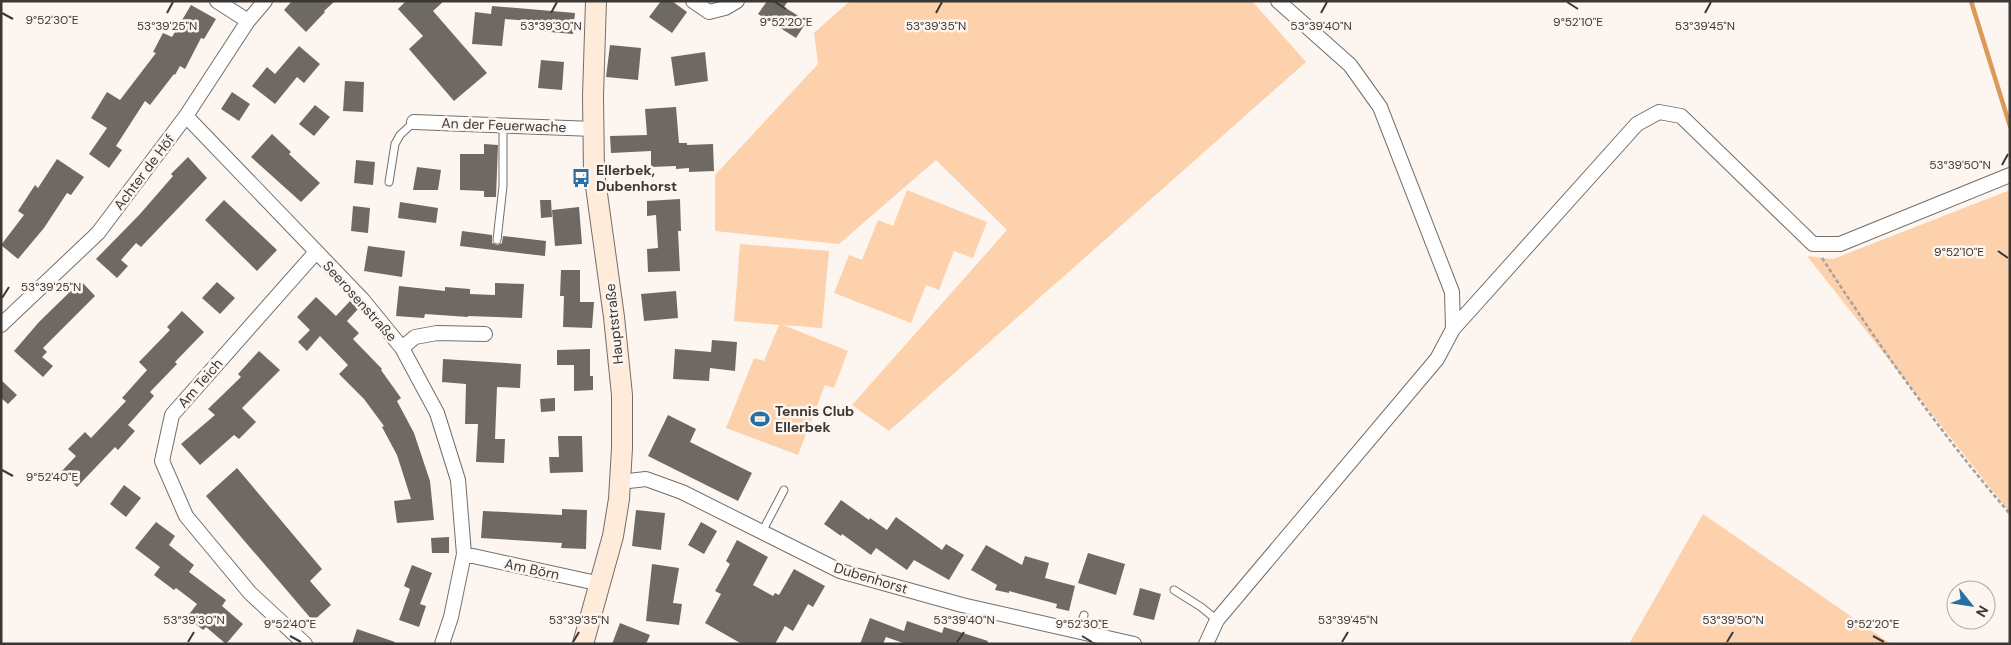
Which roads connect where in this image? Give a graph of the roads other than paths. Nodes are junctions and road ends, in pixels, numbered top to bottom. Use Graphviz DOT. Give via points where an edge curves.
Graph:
graph roads {
  1 [pos="217,1"];
  2 [pos="264,1"];
  3 [pos="596,1"];
  4 [pos="693,1"];
  5 [pos="737,1"];
  6 [pos="1278,1"];
  7 [pos="248,21"];
  8 [pos="186,116"];
  9 [pos="414,122"];
  10 [pos="502,125"];
  11 [pos="594,129"];
  12 [pos="2010,175"];
  13 [pos="388,182"];
  14 [pos="497,240"];
  15 [pos="316,252"];
  16 [pos="1,325"];
  17 [pos="1453,329"];
  18 [pos="485,334"];
  19 [pos="402,348"];
  20 [pos="620,482"];
  21 [pos="784,490"];
  22 [pos="762,532"];
  23 [pos="464,554"];
  24 [pos="601,584"];
  25 [pos="1174,590"];
  26 [pos="1084,615"];
  27 [pos="1217,620"];
  28 [pos="1079,632"];
  29 [pos="305,644"];
  30 [pos="442,644"];
  31 [pos="583,644"];
  32 [pos="1134,644"];
  33 [pos="1206,644"];
  1 -- 7 [label="street"];
  2 -- 7 [label="street, Achter de Höf"];
  3 -- 11 [label="main road, Hauptstraße"];
  4 -- 5 [label="street" via="709,12"];
  6 -- 17 [label="street" via="1350,65 1380,107 1452,292"];
  7 -- 8 [label="street, Achter de Höf"];
  8 -- 15 [label="street, Seerosenstraße"];
  8 -- 16 [label="street, Achter de Höf" via="98,233"];
  9 -- 10 [label="street, An der Feuerwache"];
  9 -- 13 [label="lane" via="395,144"];
  10 -- 11 [label="street, An der Feuerwache"];
  10 -- 14 [label="lane" via="503,186"];
  11 -- 20 [label="main road, Hauptstraße" via="594,172 622,395"];
  12 -- 17 [label="street" via="1840,244 1813,244 1681,116 1659,112 1637,124"];
  15 -- 19 [label="street, Seerosenstraße" via="362,299"];
  15 -- 29 [label="street, Am Teich" via="172,415 162,461 186,516 250,593"];
  17 -- 27 [label="street" via="1438,359"];
  18 -- 19 [label="street" via="437,333 415,337"];
  19 -- 23 [label="street, Seerosenstraße" via="437,413 458,480"];
  20 -- 22 [label="street, Dubenhorst" via="646,479 682,492"];
  20 -- 24 [label="main road, Hauptstraße" via="613,536"];
  21 -- 22 [label="lane"];
  22 -- 28 [label="street, Dubenhorst" via="840,571 962,605"];
  23 -- 24 [label="street, Am Börn"];
  23 -- 30 [label="street, Seerosenstraße"];
  24 -- 31 [label="main road, Hauptstraße"];
  25 -- 27 [label="lane"];
  26 -- 28 [label="lane"];
  27 -- 33 [label="street"];
  28 -- 32 [label="street, Dubenhorst"];
}
